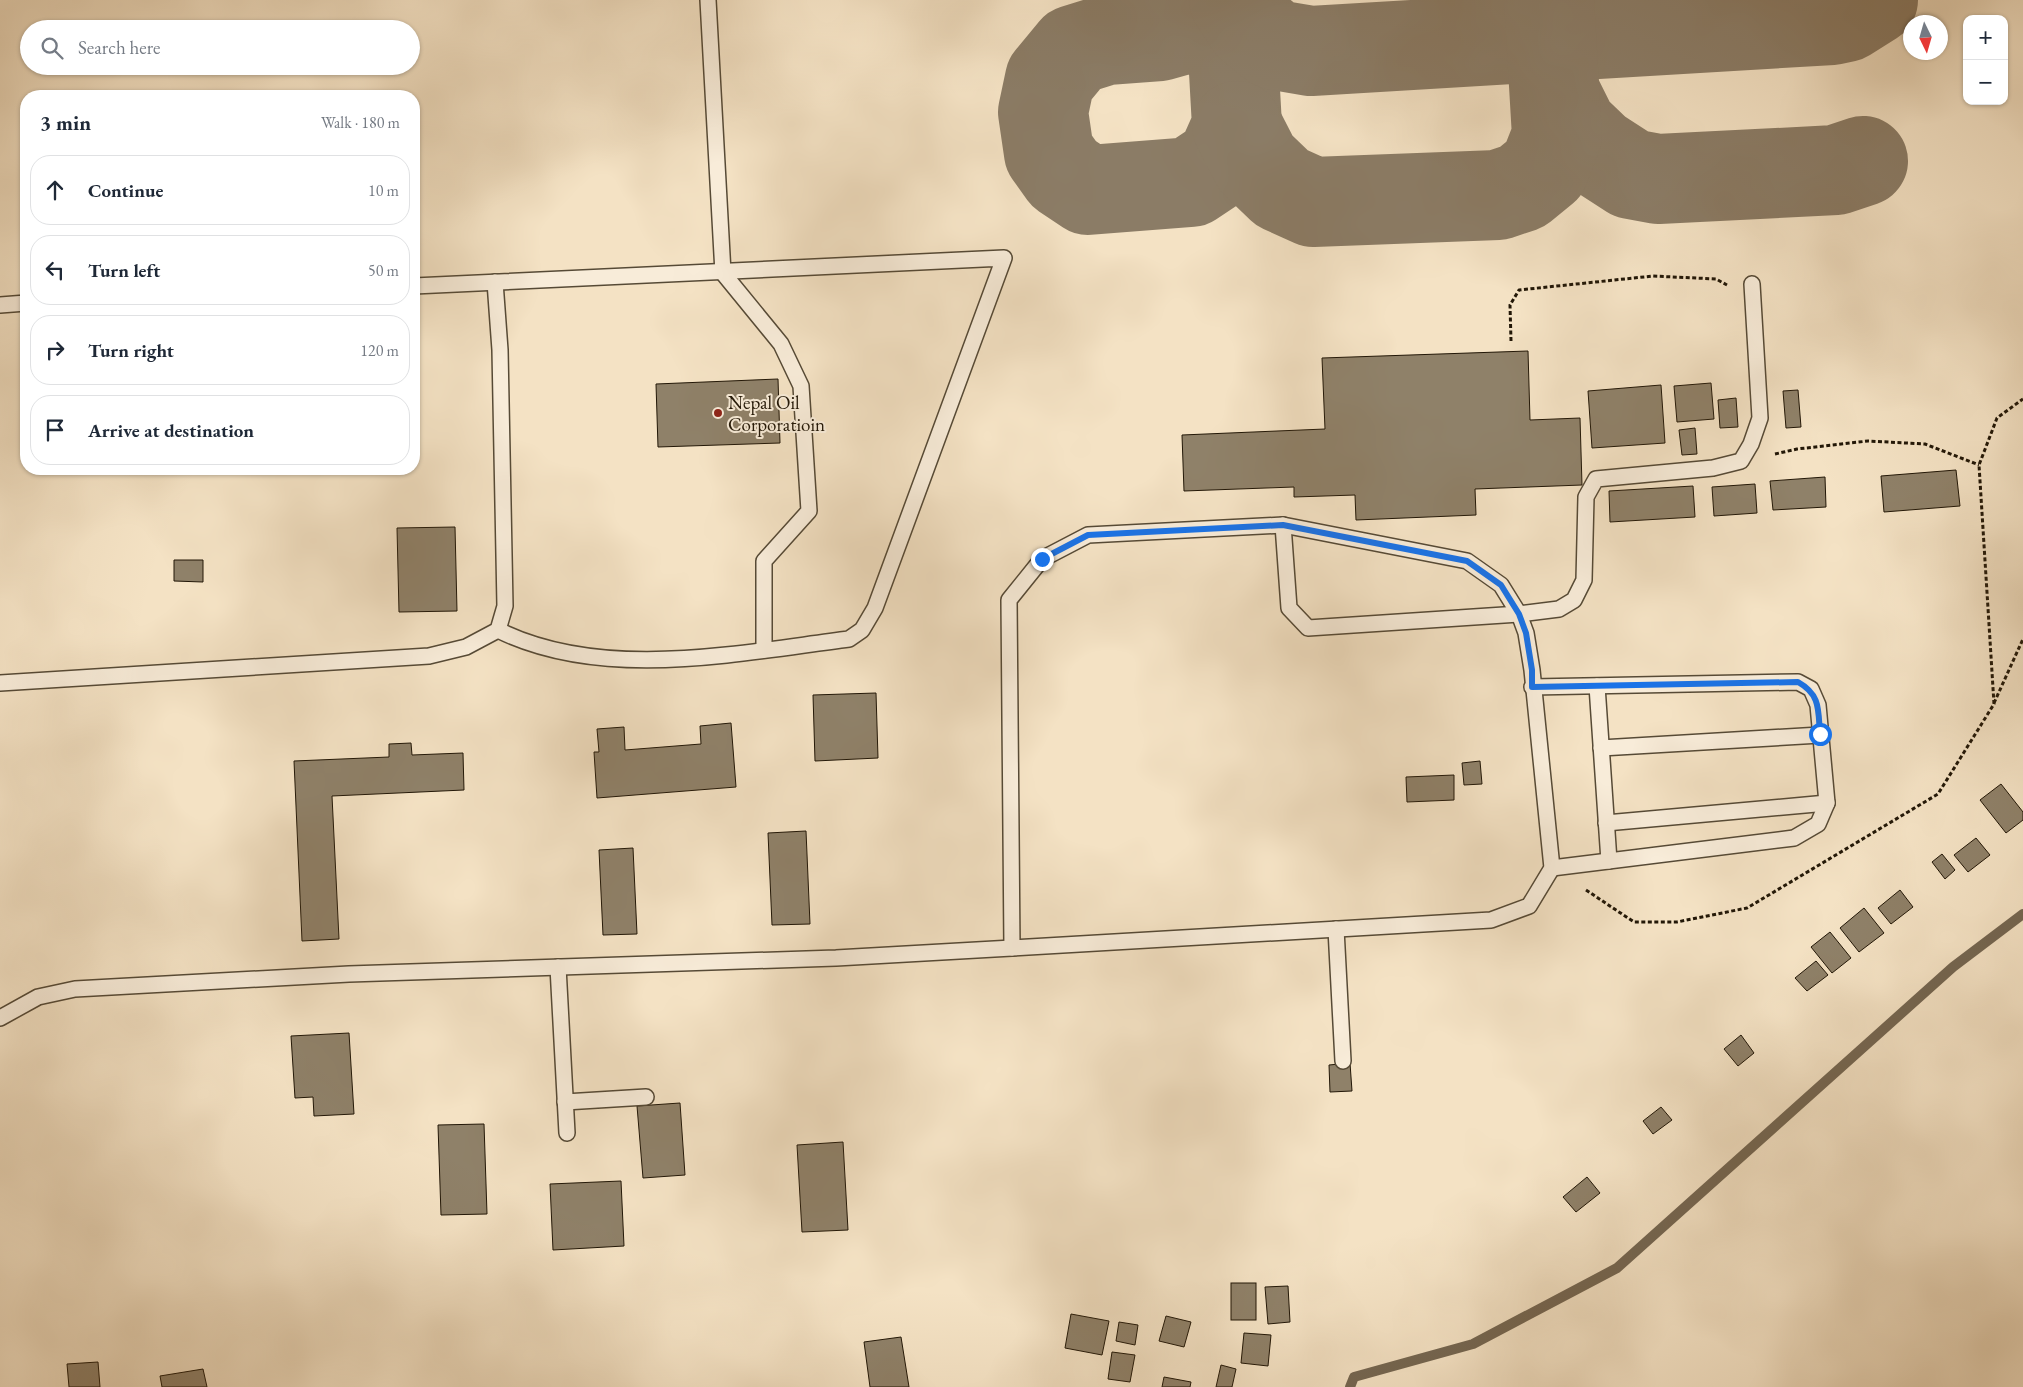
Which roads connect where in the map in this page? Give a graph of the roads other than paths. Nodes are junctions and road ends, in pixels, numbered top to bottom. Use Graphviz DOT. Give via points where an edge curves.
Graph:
graph roads {
  1 [pos="708,0"];
  2 [pos="723,273"];
  3 [pos="495,282"];
  4 [pos="1752,284"];
  5 [pos="420,286"];
  6 [pos="20,304"];
  7 [pos="0,305"];
  8 [pos="1283,525"];
  9 [pos="1519,614"];
  10 [pos="498,630"];
  11 [pos="764,650"];
  12 [pos="0,683"];
  13 [pos="1597,686"];
  14 [pos="1532,687"];
  15 [pos="1820,734"];
  16 [pos="1602,748"];
  17 [pos="1827,803"];
  18 [pos="1606,823"];
  19 [pos="1609,861"];
  20 [pos="1552,868"];
  21 [pos="1336,929"];
  22 [pos="1012,948"];
  23 [pos="558,967"];
  24 [pos="0,1018"];
  25 [pos="1343,1061"];
  26 [pos="646,1097"];
  27 [pos="565,1102"];
  28 [pos="567,1132"];
  1 -- 2 [label="lane"];
  2 -- 3 [label="lane"];
  2 -- 11 [label="lane" via="781,344 801,386 809,511 764,561"];
  2 -- 11 [label="lane" via="1004,258 875,608 862,630 849,639"];
  3 -- 5 [label="lane"];
  3 -- 10 [label="lane" via="500,350 505,606"];
  4 -- 9 [label="lane" via="1760,418 1741,461 1713,468 1596,479 1586,497 1584,580 1574,600 1559,609"];
  6 -- 7 [label="lane"];
  8 -- 9 [label="lane" via="1467,561 1501,585"];
  8 -- 9 [label="lane" via="1289,608 1308,628"];
  8 -- 22 [label="lane" via="1088,535 1042,559 1009,600"];
  9 -- 14 [label="lane" via="1526,633"];
  10 -- 11 [label="lane" via="519,641 613,660 693,659"];
  10 -- 12 [label="lane" via="466,647 429,656"];
  13 -- 14 [label="lane"];
  13 -- 15 [label="lane" via="1798,682 1811,689 1818,705"];
  13 -- 16 [label="lane"];
  14 -- 20 [label="lane"];
  15 -- 16 [label="lane"];
  15 -- 17 [label="lane"];
  16 -- 18 [label="lane"];
  17 -- 18 [label="lane"];
  17 -- 19 [label="lane" via="1818,824 1794,838"];
  18 -- 19 [label="lane"];
  19 -- 20 [label="lane"];
  20 -- 21 [label="lane" via="1529,906 1491,920"];
  21 -- 22 [label="lane"];
  21 -- 25 [label="lane"];
  22 -- 23 [label="lane" via="836,958"];
  23 -- 24 [label="lane" via="349,974 76,989 38,997"];
  23 -- 27 [label="lane"];
  26 -- 27 [label="lane"];
  27 -- 28 [label="lane"];
}
